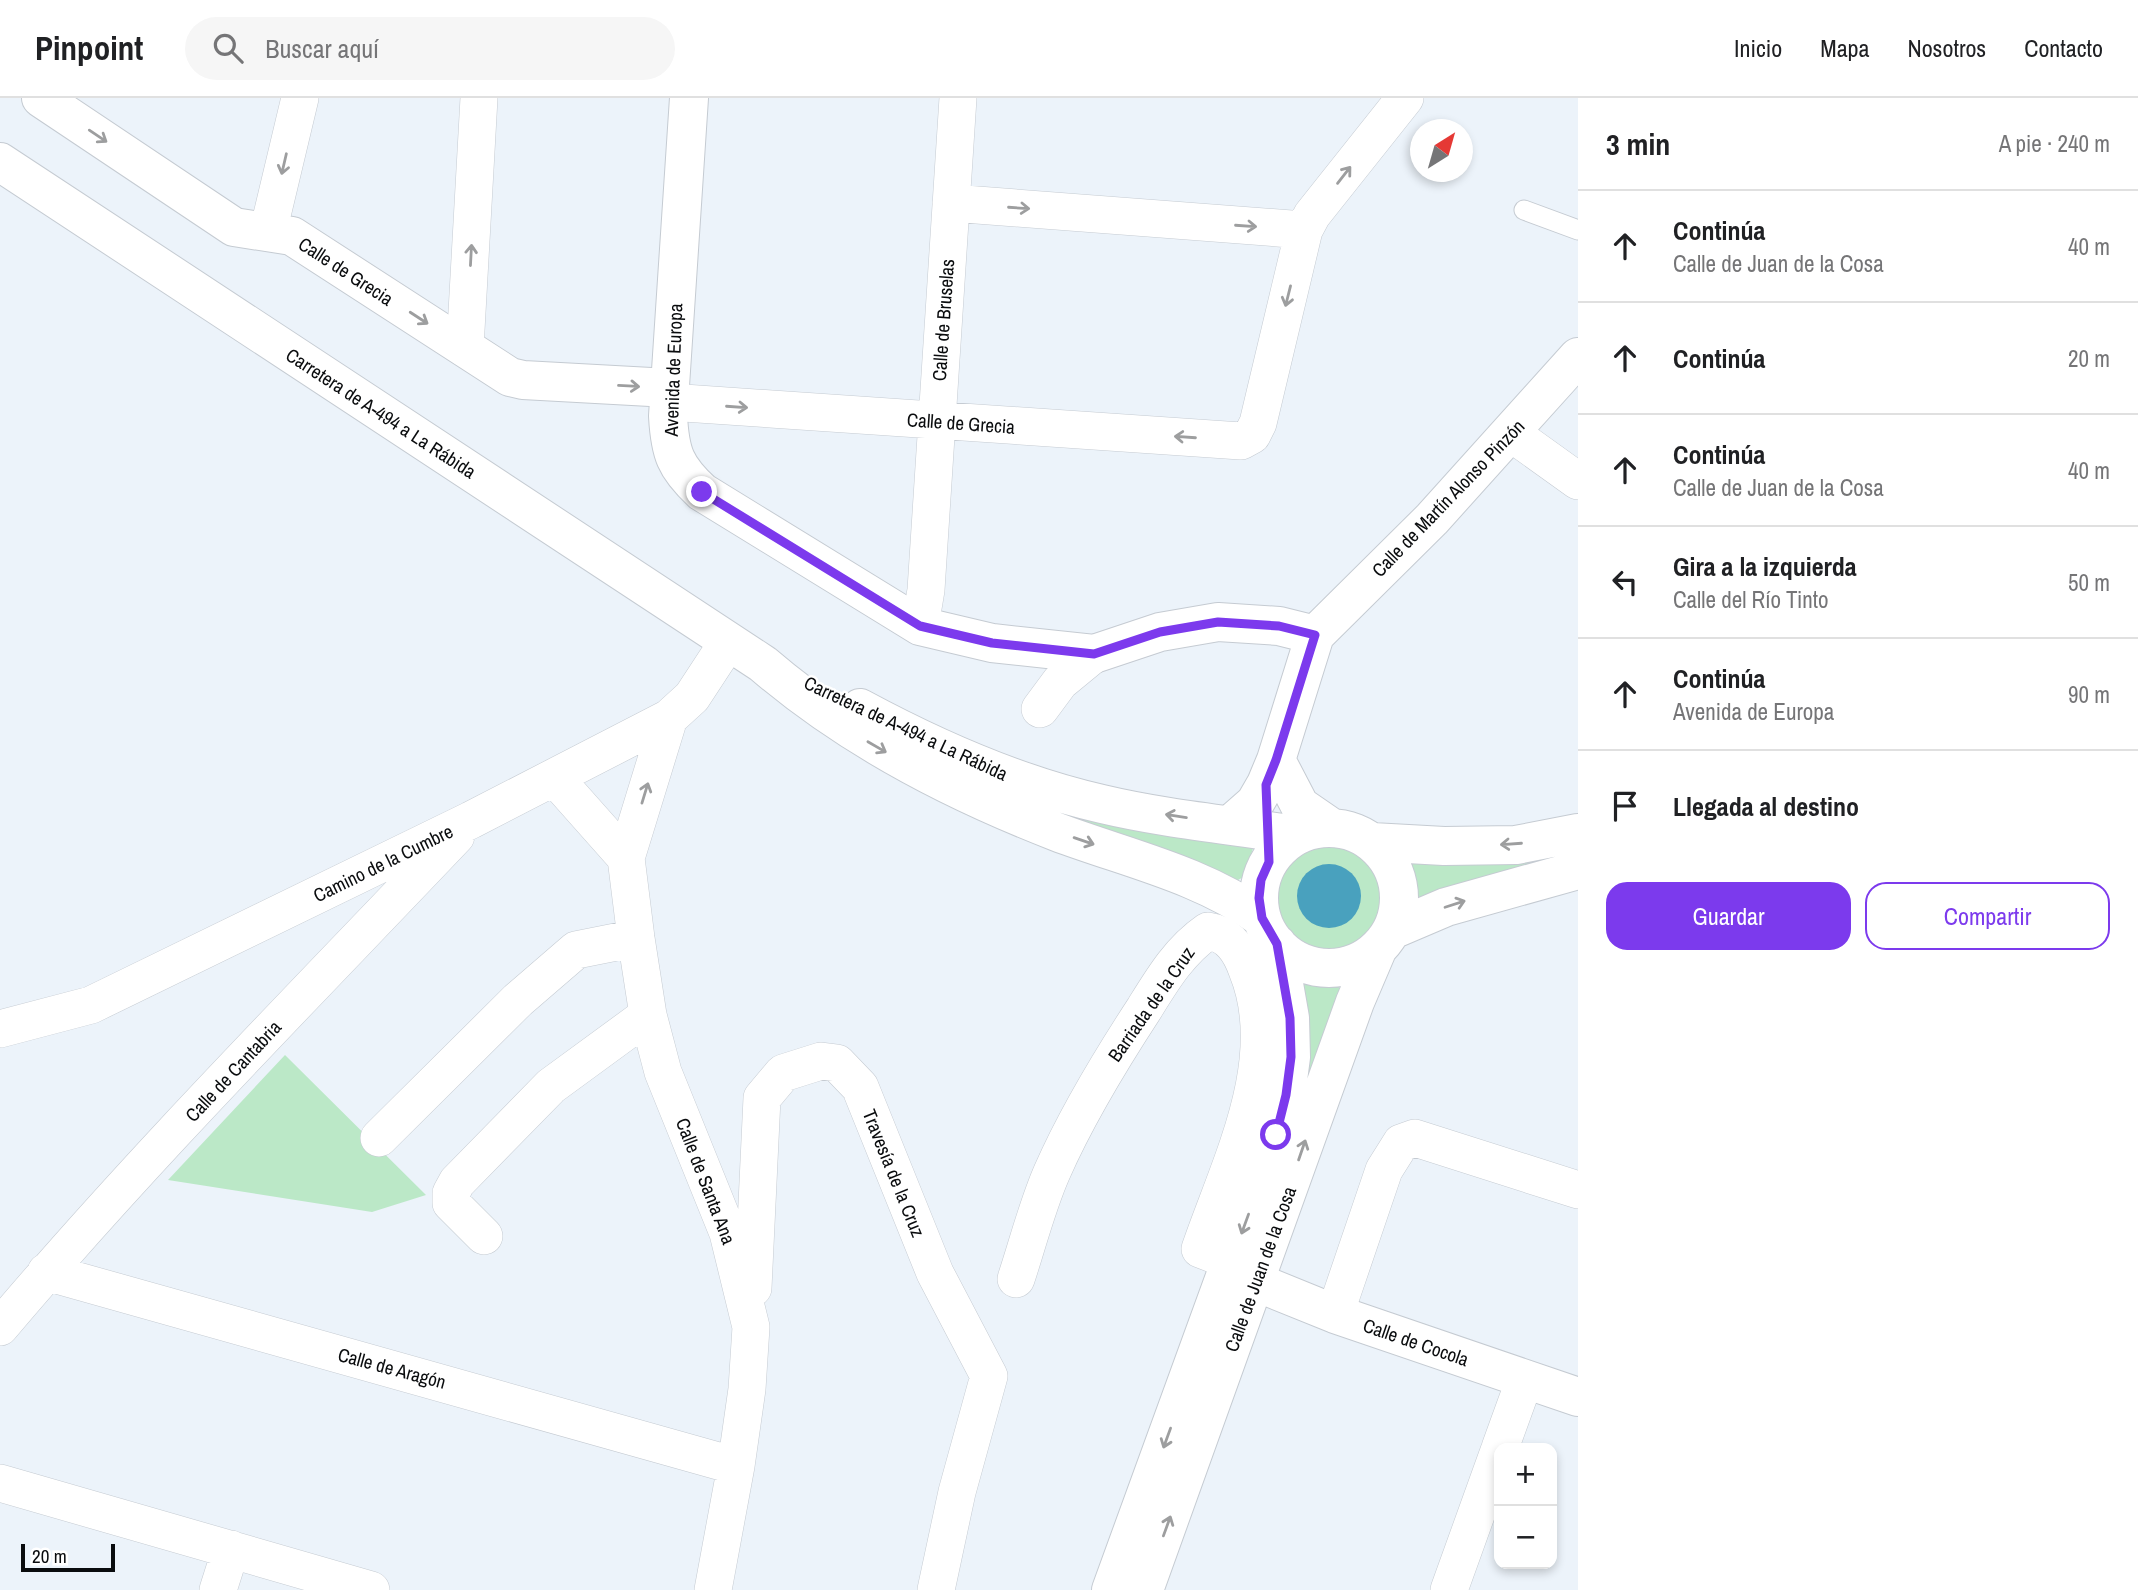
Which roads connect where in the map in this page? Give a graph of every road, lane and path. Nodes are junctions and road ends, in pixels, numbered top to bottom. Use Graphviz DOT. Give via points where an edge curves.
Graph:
graph roads {
  1 [pos="41,98"];
  2 [pos="300,98"];
  3 [pos="479,98"];
  4 [pos="689,98"];
  5 [pos="958,98"];
  6 [pos="1405,98"];
  7 [pos="0,162"];
  8 [pos="951,203"];
  9 [pos="1524,210"];
  10 [pos="1304,230"];
  11 [pos="1578,230"];
  12 [pos="268,232"];
  13 [pos="466,348"];
  14 [pos="1578,357"];
  15 [pos="669,395"];
  16 [pos="937,422"];
  17 [pos="1511,433"];
  18 [pos="1578,481"];
  19 [pos="920,626"];
  20 [pos="1315,635"];
  21 [pos="728,642"];
  22 [pos="1094,654"];
  23 [pos="763,664"];
  24 [pos="1040,709"];
  25 [pos="669,718"];
  26 [pos="1271,772"];
  27 [pos="555,778"];
  28 [pos="471,820"];
  29 [pos="1230,825"];
  30 [pos="1578,833"];
  31 [pos="1291,839"];
  32 [pos="1372,842"];
  33 [pos="626,858"];
  34 [pos="1578,870"];
  35 [pos="1269,931"];
  36 [pos="636,938"];
  37 [pos="1385,939"];
  38 [pos="648,1015"];
  39 [pos="0,1029"];
  40 [pos="379,1138"];
  41 [pos="1578,1190"];
  42 [pos="484,1236"];
  43 [pos="46,1272"];
  44 [pos="1243,1272"];
  45 [pos="1016,1279"];
  46 [pos="1335,1314"];
  47 [pos="0,1327"];
  48 [pos="751,1327"];
  49 [pos="1525,1379"];
  50 [pos="1578,1397"];
  51 [pos="1502,1443"];
  52 [pos="736,1466"];
  53 [pos="1494,1466"];
  54 [pos="1,1487"];
  55 [pos="231,1549"];
  56 [pos="218,1590"];
  57 [pos="371,1590"];
  58 [pos="713,1590"];
  59 [pos="936,1590"];
  60 [pos="1111,1590"];
  61 [pos="1144,1590"];
  62 [pos="1449,1590"];
  1 -- 12 [label="main road, Calle de Grecia, one-way" via="234,228"];
  2 -- 12 [label="street, one-way"];
  13 -- 3 [label="street, one-way"];
  4 -- 15 [label="main road, Avenida de Europa"];
  5 -- 8 [label="street, Calle de Bruselas"];
  10 -- 6 [label="street, one-way"];
  7 -- 21 [label="main road, Carretera de A-494 a La Rábida"];
  8 -- 10 [label="street, one-way"];
  8 -- 16 [label="street, Calle de Bruselas"];
  9 -- 11 [label="lane"];
  10 -- 16 [label="street, Calle de Grecia, one-way" via="1258,424 1252,435 1241,441"];
  12 -- 13 [label="main road, Calle de Grecia, one-way" via="305,243"];
  13 -- 15 [label="main road, Calle de Grecia, one-way" via="510,377"];
  14 -- 17 [label="main road, Calle de Martín Alonso Pinzón"];
  15 -- 16 [label="street, Calle de Grecia, one-way"];
  15 -- 19 [label="main road, Avenida de Europa" via="670,448 682,474 702,492"];
  16 -- 19 [label="street, Calle de Bruselas"];
  17 -- 18 [label="street"];
  17 -- 20 [label="main road, Calle de Martín Alonso Pinzón"];
  19 -- 22 [label="main road, Avenida de Europa" via="992,643"];
  20 -- 22 [label="main road" via="1279,626 1218,622 1160,632"];
  20 -- 26 [label="main road"];
  21 -- 23 [label="main road, Carretera de A-494 a La Rábida"];
  21 -- 25 [label="street, Camino de la Cumbre" via="692,697"];
  22 -- 24 [label="street" via="1060,682"];
  29 -- 23 [label="main road, Carretera de A-494 a La Rábida, one-way" via="1103,805 1023,782"];
  23 -- 35 [label="main road, Carretera de A-494 a La Rábida, one-way" via="805,701 913,766 1056,832 1212,888"];
  25 -- 27 [label="street, Camino de la Cumbre"];
  33 -- 25 [label="street, Calle de Santa Ana, one-way"];
  26 -- 29 [label="main road" via="1255,803"];
  26 -- 31 [label="main road"];
  26 -- 31 [label="main road" via="1300,806"];
  27 -- 28 [label="street, Camino de la Cumbre"];
  27 -- 33 [label="street"];
  28 -- 39 [label="street, Camino de la Cumbre" via="91,1005"];
  28 -- 43 [label="street, Calle de Cantabria"];
  29 -- 31 [label="main road, Carretera de A-494 a La Rábida"];
  30 -- 32 [label="main road, one-way" via="1516,845"];
  31 -- 32 [label="main road" via="1353,832"];
  31 -- 35 [label="main road" via="1261,880"];
  32 -- 37 [label="main road" via="1386,856 1399,892"];
  33 -- 36 [label="street, Calle de Santa Ana"];
  37 -- 34 [label="main road, one-way" via="1446,907"];
  35 -- 37 [label="main road" via="1292,957 1331,968 1351,964"];
  35 -- 44 [label="main road, Calle de Juan de la Cosa, one-way" via="1290,1018 1291,1057"];
  36 -- 38 [label="street, Calle de Santa Ana"];
  36 -- 40 [label="street" via="576,950 518,1000"];
  44 -- 37 [label="main road, Calle de Juan de la Cosa, one-way"];
  38 -- 42 [label="street" via="551,1086 457,1182 452,1203"];
  38 -- 48 [label="street, Calle de Santa Ana" via="663,1072 728,1233"];
  41 -- 46 [label="street" via="1415,1138 1401,1143 1384,1170"];
  43 -- 47 [label="street, Calle de Cantabria"];
  43 -- 52 [label="street, Calle de Aragón"];
  44 -- 45 [label="street, Barriada de la Cruz" via="1200,1249 1250,1103 1259,1058 1259,1019 1243,959 1220,933 1208,931 1192,942 1164,977 1070,1132"];
  44 -- 46 [label="main road, Calle de Cocola"];
  44 -- 60 [label="main road, Calle de Juan de la Cosa, one-way"];
  61 -- 44 [label="main road, Calle de Juan de la Cosa, one-way"];
  46 -- 49 [label="main road, Calle de Cocola"];
  48 -- 52 [label="street, Calle de Santa Ana"];
  48 -- 59 [label="street, Travesía de la Cruz" via="762,1098 783,1073 821,1061 837,1063 860,1087 935,1273 989,1376"];
  49 -- 50 [label="main road, Calle de Cocola"];
  49 -- 51 [label="street"];
  52 -- 58 [label="street, Calle de Santa Ana"];
  53 -- 62 [label="street"];
  54 -- 55 [label="street"];
  55 -- 56 [label="street"];
  55 -- 57 [label="street"];
}
